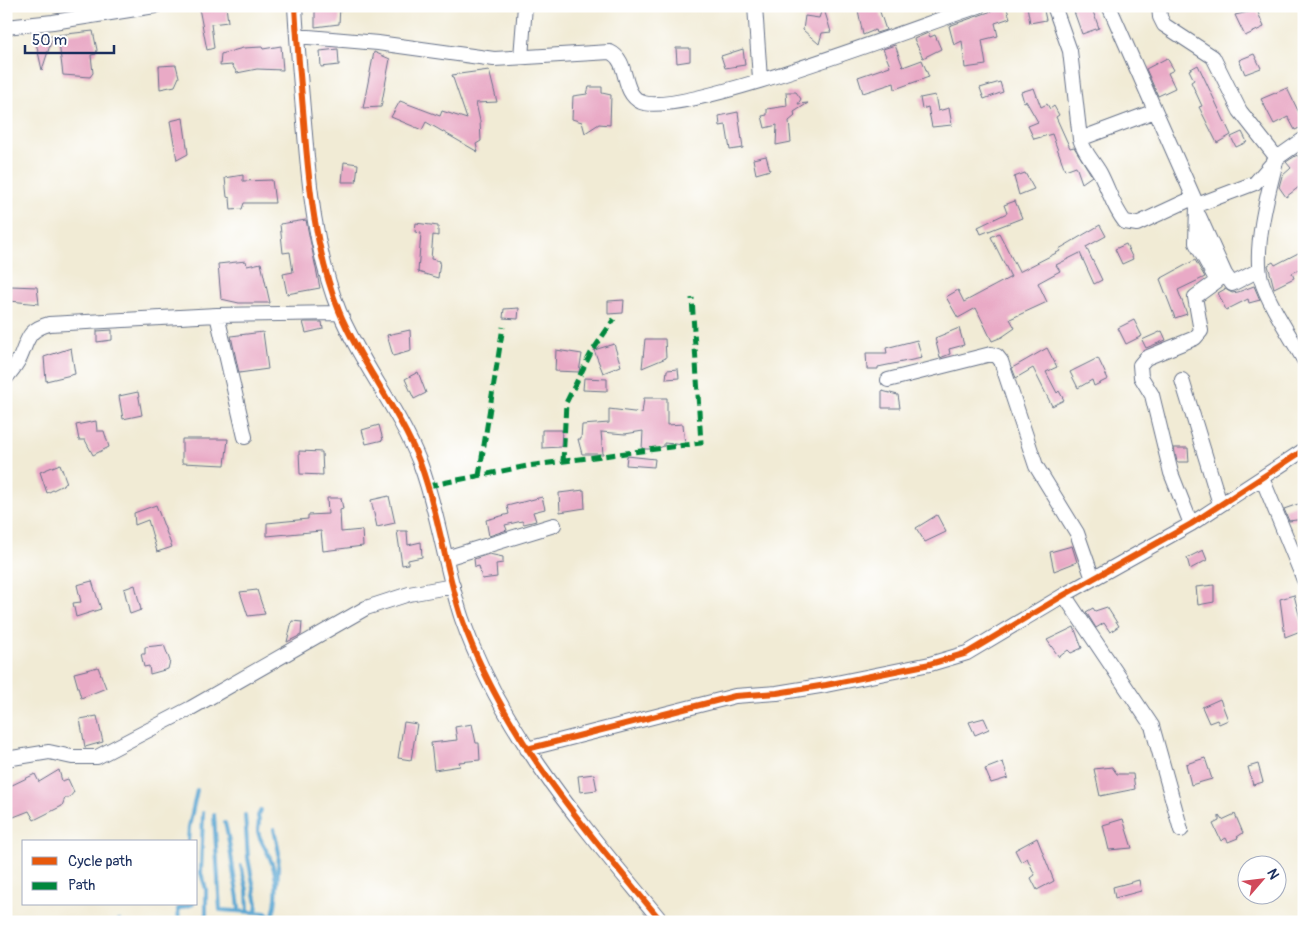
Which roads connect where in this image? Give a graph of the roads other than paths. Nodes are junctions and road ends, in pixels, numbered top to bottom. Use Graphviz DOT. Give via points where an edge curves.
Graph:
graph roads {
  1 [pos="155,6"];
  2 [pos="295,6"];
  3 [pos="525,6"];
  4 [pos="755,6"];
  5 [pos="979,6"];
  6 [pos="1054,6"];
  7 [pos="1109,6"];
  8 [pos="1159,6"];
  9 [pos="133,8"];
  10 [pos="6,27"];
  11 [pos="297,36"];
  12 [pos="521,57"];
  13 [pos="760,79"];
  14 [pos="1155,111"];
  15 [pos="1080,139"];
  16 [pos="1304,139"];
  17 [pos="1277,158"];
  18 [pos="1196,205"];
  19 [pos="1259,270"];
  20 [pos="340,313"];
  21 [pos="217,315"];
  22 [pos="1304,360"];
  23 [pos="6,378"];
  24 [pos="888,380"];
  25 [pos="1182,380"];
  26 [pos="245,437"];
  27 [pos="1304,450"];
  28 [pos="1262,478"];
  29 [pos="1220,504"];
  30 [pos="1191,524"];
  31 [pos="554,525"];
  32 [pos="446,558"];
  33 [pos="1093,579"];
  34 [pos="1304,580"];
  35 [pos="453,586"];
  36 [pos="1064,595"];
  37 [pos="527,749"];
  38 [pos="6,759"];
  39 [pos="1181,830"];
  40 [pos="662,922"];
  1 -- 9 [label="street"];
  2 -- 11 [label="street"];
  3 -- 12 [label="street"];
  4 -- 13 [label="street"];
  5 -- 13 [label="street" via="867,47"];
  6 -- 15 [label="street" via="1070,51"];
  7 -- 14 [label="street"];
  8 -- 17 [label="street" via="1164,25 1213,57 1240,112"];
  9 -- 10 [label="street"];
  11 -- 12 [label="street" via="494,59"];
  11 -- 20 [label="street" via="316,228 324,268"];
  12 -- 13 [label="street" via="610,52 620,60 632,94 639,101 652,105 688,100"];
  14 -- 15 [label="street"];
  14 -- 18 [label="street"];
  15 -- 18 [label="street" via="1084,152 1103,180 1115,210 1125,222 1137,224"];
  16 -- 17 [label="street"];
  17 -- 18 [label="street" via="1255,183"];
  17 -- 19 [label="street" via="1264,212"];
  18 -- 19 [label="street" via="1232,284"];
  18 -- 30 [label="street" via="1196,243 1216,281 1195,297 1201,332 1195,338 1146,358 1140,366 1141,377 1152,395 1171,474"];
  19 -- 22 [label="street"];
  20 -- 21 [label="street"];
  20 -- 32 [label="street" via="365,365 419,460"];
  21 -- 23 [label="street" via="36,327"];
  21 -- 26 [label="street"];
  24 -- 33 [label="street" via="991,354 997,356 1036,466 1077,533"];
  25 -- 29 [label="street"];
  27 -- 28 [label="street"];
  28 -- 29 [label="street"];
  28 -- 34 [label="street"];
  29 -- 30 [label="street"];
  30 -- 33 [label="street"];
  31 -- 32 [label="street"];
  32 -- 35 [label="street"];
  33 -- 36 [label="street"];
  35 -- 37 [label="street" via="462,619 482,668"];
  35 -- 38 [label="street" via="409,594 366,608 191,708 97,757 72,757 50,752"];
  36 -- 37 [label="street" via="980,647 949,659 777,693 735,696"];
  36 -- 39 [label="street" via="1152,726"];
  37 -- 40 [label="street" via="549,782"];
}
